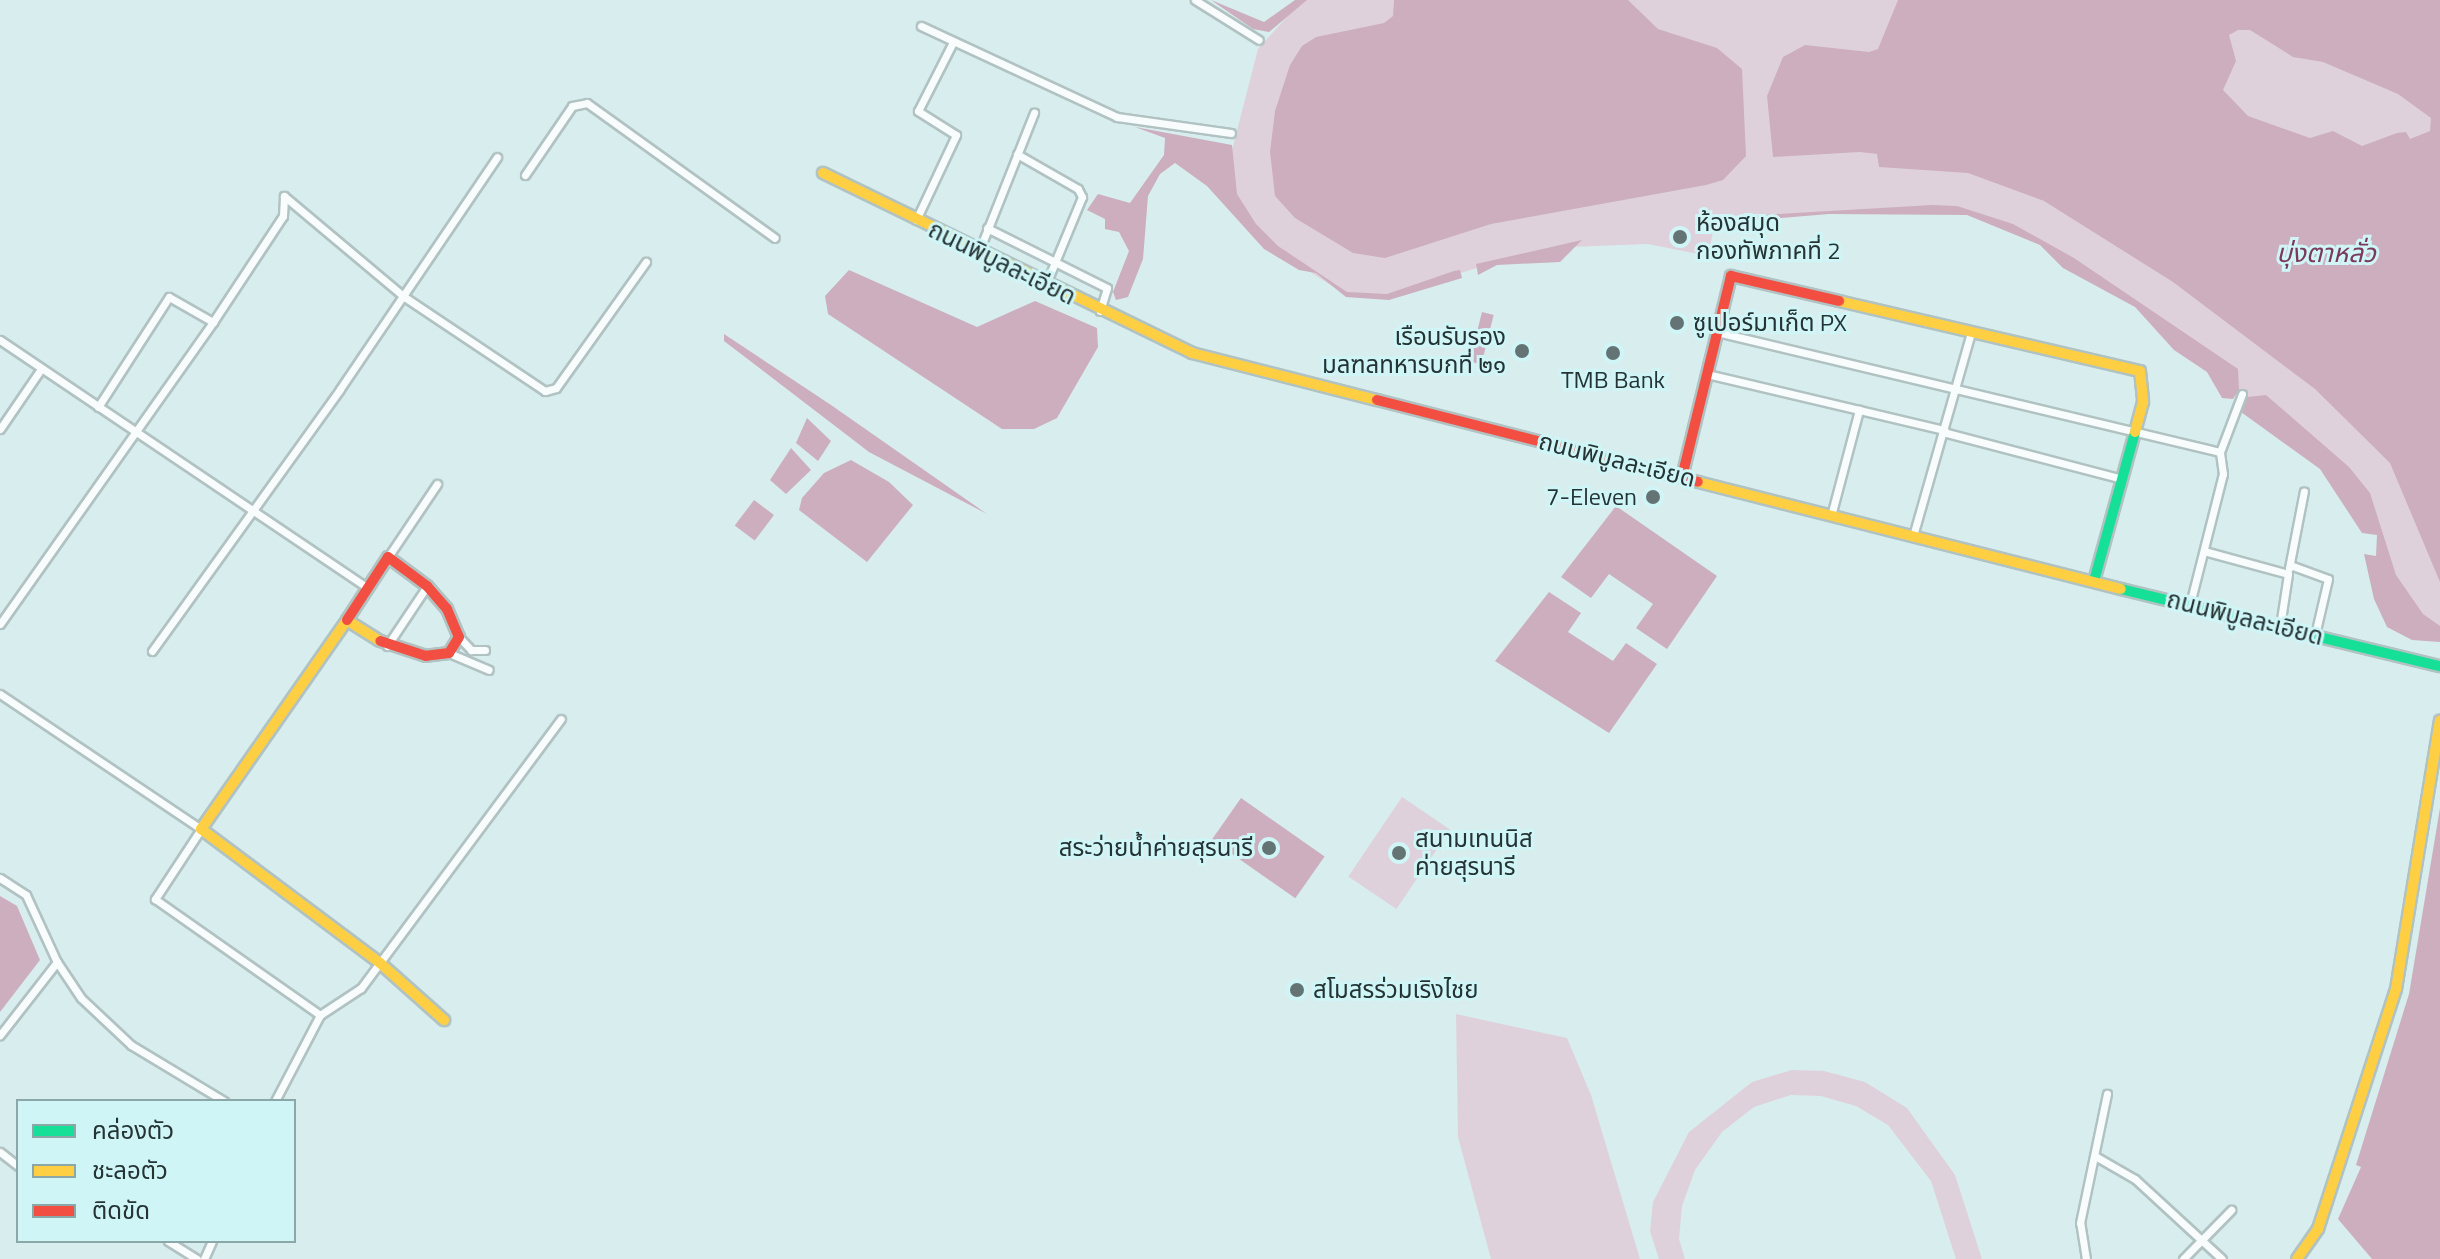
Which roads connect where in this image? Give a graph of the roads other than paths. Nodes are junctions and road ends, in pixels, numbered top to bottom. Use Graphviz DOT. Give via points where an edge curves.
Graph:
graph roads {
  1 [pos="1195,0"];
  2 [pos="921,26"];
  3 [pos="1259,40"];
  4 [pos="953,42"];
  5 [pos="1034,113"];
  6 [pos="1231,133"];
  7 [pos="1017,154"];
  8 [pos="497,157"];
  9 [pos="823,173"];
  10 [pos="525,175"];
  11 [pos="916,220"];
  12 [pos="987,228"];
  13 [pos="775,238"];
  14 [pos="979,251"];
  15 [pos="646,262"];
  16 [pos="1055,262"];
  17 [pos="1046,284"];
  18 [pos="403,296"];
  19 [pos="1100,311"];
  20 [pos="213,322"];
  21 [pos="1717,332"];
  22 [pos="1971,333"];
  23 [pos="0,340"];
  24 [pos="41,369"];
  25 [pos="1707,374"];
  26 [pos="1956,389"];
  27 [pos="2242,394"];
  28 [pos="98,407"];
  29 [pos="1859,410"];
  30 [pos="0,429"];
  31 [pos="1944,431"];
  32 [pos="2135,431"];
  33 [pos="133,432"];
  34 [pos="2220,452"];
  35 [pos="1682,477"];
  36 [pos="2122,479"];
  37 [pos="437,484"];
  38 [pos="2304,491"];
  39 [pos="251,512"];
  40 [pos="1831,516"];
  41 [pos="1913,536"];
  42 [pos="2204,551"];
  43 [pos="388,557"];
  44 [pos="2290,565"];
  45 [pos="2288,574"];
  46 [pos="2094,581"];
  47 [pos="427,586"];
  48 [pos="367,588"];
  49 [pos="2190,604"];
  50 [pos="347,620"];
  51 [pos="0,624"];
  52 [pos="2280,626"];
  53 [pos="2315,635"];
  54 [pos="459,637"];
  55 [pos="387,646"];
  56 [pos="485,650"];
  57 [pos="152,651"];
  58 [pos="449,653"];
  59 [pos="2440,666"];
  60 [pos="489,670"];
  61 [pos="0,694"];
  62 [pos="561,719"];
  63 [pos="2440,721"];
  64 [pos="201,829"];
  65 [pos="0,878"];
  66 [pos="57,962"];
  67 [pos="380,963"];
  68 [pos="320,1015"];
  69 [pos="444,1020"];
  70 [pos="0,1035"];
  71 [pos="2107,1094"];
  72 [pos="221,1099"];
  73 [pos="276,1099"];
  74 [pos="0,1152"];
  75 [pos="2095,1156"];
  76 [pos="16,1164"];
  77 [pos="2231,1210"];
  78 [pos="2202,1240"];
  79 [pos="171,1243"];
  80 [pos="197,1259"];
  81 [pos="2086,1259"];
  82 [pos="2183,1259"];
  83 [pos="2222,1259"];
  84 [pos="2297,1259"];
  1 -- 3 [label="street"];
  2 -- 4 [label="street"];
  4 -- 6 [label="street" via="1117,117"];
  4 -- 11 [label="street" via="918,111 956,135"];
  5 -- 7 [label="street"];
  7 -- 12 [label="street"];
  7 -- 16 [label="street" via="1078,189 1082,197"];
  8 -- 18 [label="street"];
  9 -- 11 [label="street, ถนนพิบูลละเอียด"];
  10 -- 13 [label="street" via="572,106 587,103"];
  11 -- 14 [label="street, ถนนพิบูลละเอียด"];
  12 -- 14 [label="street"];
  12 -- 16 [label="street"];
  14 -- 17 [label="street, ถนนพิบูลละเอียด"];
  15 -- 18 [label="street" via="556,388 545,391"];
  16 -- 17 [label="street"];
  16 -- 19 [label="street" via="1107,288"];
  17 -- 19 [label="street, ถนนพิบูลละเอียด"];
  18 -- 20 [label="street" via="284,196 283,216"];
  18 -- 39 [label="street"];
  19 -- 35 [label="street, ถนนพิบูลละเอียด" via="1192,353"];
  20 -- 28 [label="street" via="169,297"];
  20 -- 33 [label="street"];
  21 -- 22 [label="street" via="1731,276"];
  21 -- 25 [label="street"];
  21 -- 26 [label="street"];
  22 -- 26 [label="street"];
  22 -- 32 [label="street" via="2140,371 2143,402"];
  23 -- 24 [label="street"];
  24 -- 28 [label="street"];
  24 -- 30 [label="street"];
  25 -- 29 [label="street"];
  25 -- 35 [label="street"];
  26 -- 31 [label="street"];
  26 -- 32 [label="street"];
  27 -- 34 [label="street"];
  28 -- 33 [label="street"];
  29 -- 31 [label="street"];
  29 -- 40 [label="street"];
  31 -- 36 [label="street"];
  31 -- 41 [label="street"];
  32 -- 34 [label="street"];
  32 -- 36 [label="street"];
  33 -- 39 [label="street"];
  33 -- 51 [label="street"];
  34 -- 42 [label="street" via="2223,474"];
  35 -- 40 [label="street, ถนนพิบูลละเอียด"];
  36 -- 46 [label="street"];
  37 -- 43 [label="street"];
  38 -- 44 [label="street"];
  39 -- 48 [label="street"];
  39 -- 57 [label="street"];
  40 -- 41 [label="street, ถนนพิบูลละเอียด"];
  41 -- 46 [label="street, ถนนพิบูลละเอียด"];
  42 -- 45 [label="street"];
  42 -- 49 [label="street"];
  43 -- 47 [label="street"];
  43 -- 48 [label="street"];
  44 -- 45 [label="street"];
  44 -- 53 [label="street" via="2328,579"];
  45 -- 52 [label="street"];
  46 -- 49 [label="street, ถนนพิบูลละเอียด"];
  47 -- 54 [label="street" via="447,609"];
  47 -- 55 [label="street"];
  48 -- 50 [label="street"];
  49 -- 52 [label="street, ถนนพิบูลละเอียด"];
  50 -- 55 [label="street"];
  50 -- 64 [label="street"];
  52 -- 53 [label="street, ถนนพิบูลละเอียด"];
  53 -- 59 [label="street, ถนนพิบูลละเอียด"];
  54 -- 56 [label="street" via="471,650"];
  54 -- 58 [label="street"];
  55 -- 58 [label="street" via="426,656"];
  58 -- 60 [label="street"];
  61 -- 64 [label="street"];
  62 -- 67 [label="street"];
  63 -- 84 [label="street" via="2396,989 2318,1229"];
  64 -- 67 [label="street"];
  64 -- 68 [label="street" via="155,899"];
  65 -- 66 [label="street" via="26,895"];
  66 -- 70 [label="street"];
  66 -- 72 [label="street" via="81,998 131,1045"];
  67 -- 68 [label="street" via="361,988"];
  67 -- 69 [label="street"];
  68 -- 73 [label="street"];
  71 -- 75 [label="street"];
  74 -- 76 [label="street"];
  75 -- 78 [label="street" via="2135,1179"];
  75 -- 81 [label="street" via="2080,1223"];
  77 -- 78 [label="street"];
  78 -- 82 [label="street"];
  78 -- 83 [label="street"];
  79 -- 80 [label="street"];
}
